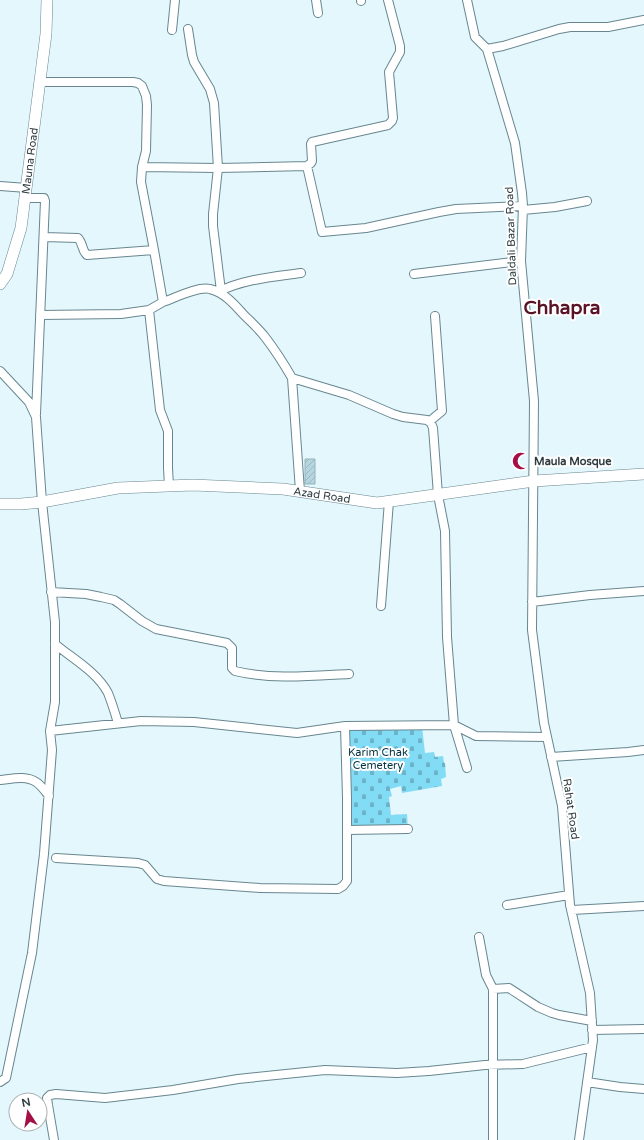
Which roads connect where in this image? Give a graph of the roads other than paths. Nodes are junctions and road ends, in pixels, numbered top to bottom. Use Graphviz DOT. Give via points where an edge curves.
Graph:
graph roads {
  1 [pos="47,0"];
  2 [pos="175,0"];
  3 [pos="316,0"];
  4 [pos="388,0"];
  5 [pos="467,0"];
  6 [pos="318,13"];
  7 [pos="644,20"];
  8 [pos="188,29"];
  9 [pos="172,30"];
  10 [pos="487,49"];
  11 [pos="40,82"];
  12 [pos="307,166"];
  13 [pos="142,167"];
  14 [pos="218,168"];
  15 [pos="0,186"];
  16 [pos="26,193"];
  17 [pos="587,201"];
  18 [pos="523,208"];
  19 [pos="44,237"];
  20 [pos="154,250"];
  21 [pos="521,261"];
  22 [pos="301,273"];
  23 [pos="414,274"];
  24 [pos="0,284"];
  25 [pos="219,291"];
  26 [pos="163,302"];
  27 [pos="149,310"];
  28 [pos="40,315"];
  29 [pos="435,316"];
  30 [pos="0,371"];
  31 [pos="292,378"];
  32 [pos="36,418"];
  33 [pos="430,421"];
  34 [pos="644,474"];
  35 [pos="534,480"];
  36 [pos="169,486"];
  37 [pos="300,491"];
  38 [pos="438,495"];
  39 [pos="389,501"];
  40 [pos="42,502"];
  41 [pos="0,504"];
  42 [pos="644,591"];
  43 [pos="52,592"];
  44 [pos="532,602"];
  45 [pos="381,606"];
  46 [pos="55,644"];
  47 [pos="349,674"];
  48 [pos="118,723"];
  49 [pos="454,725"];
  50 [pos="345,726"];
  51 [pos="50,731"];
  52 [pos="547,737"];
  53 [pos="644,750"];
  54 [pos="551,757"];
  55 [pos="467,768"];
  56 [pos="0,780"];
  57 [pos="49,796"];
  58 [pos="408,829"];
  59 [pos="347,830"];
  60 [pos="56,858"];
  61 [pos="570,894"];
  62 [pos="507,905"];
  63 [pos="644,906"];
  64 [pos="572,910"];
  65 [pos="479,936"];
  66 [pos="493,989"];
  67 [pos="592,1020"];
  68 [pos="592,1030"];
  69 [pos="644,1030"];
  70 [pos="592,1047"];
  71 [pos="493,1064"];
  72 [pos="0,1082"];
  73 [pos="588,1082"];
  74 [pos="644,1089"];
  75 [pos="54,1140"];
  76 [pos="493,1140"];
  77 [pos="579,1140"];
  1 -- 11 [label="street, Mauna Road"];
  2 -- 9 [label="street"];
  3 -- 6 [label="street"];
  4 -- 12 [label="street" via="400,46 400,52 389,72 392,121 388,125 312,142 312,161"];
  5 -- 10 [label="street, Daldali Bazar Road" via="475,37"];
  7 -- 10 [label="street" via="608,27 559,29 513,44"];
  8 -- 14 [label="street" via="194,62 213,96"];
  10 -- 18 [label="street, Daldali Bazar Road" via="515,143"];
  11 -- 13 [label="street" via="133,82 142,86 147,105 146,151"];
  11 -- 16 [label="street, Mauna Road"];
  12 -- 14 [label="street"];
  12 -- 18 [label="street" via="322,232 366,228 439,212"];
  13 -- 14 [label="street"];
  13 -- 20 [label="street" via="142,191"];
  14 -- 25 [label="street" via="213,226"];
  15 -- 16 [label="street"];
  16 -- 19 [label="street" via="45,199"];
  16 -- 24 [label="street, Mauna Road" via="21,228 7,274"];
  17 -- 18 [label="street" via="555,207"];
  18 -- 21 [label="street, Daldali Bazar Road"];
  19 -- 20 [label="street" via="78,238 87,255"];
  19 -- 28 [label="street"];
  20 -- 26 [label="street"];
  21 -- 23 [label="street"];
  21 -- 35 [label="street, Daldali Bazar Road" via="534,402"];
  22 -- 25 [label="street" via="246,281"];
  25 -- 26 [label="street" via="202,289"];
  25 -- 31 [label="street" via="265,337"];
  26 -- 27 [label="street"];
  27 -- 28 [label="street" via="121,314"];
  27 -- 36 [label="street" via="160,410 168,431"];
  28 -- 32 [label="street"];
  29 -- 33 [label="street" via="442,411"];
  30 -- 32 [label="street" via="29,402"];
  31 -- 33 [label="street" via="349,395 393,414"];
  31 -- 37 [label="street"];
  32 -- 40 [label="street"];
  33 -- 38 [label="street" via="433,428"];
  34 -- 35 [label="street, Azad Road"];
  35 -- 38 [label="street, Azad Road"];
  35 -- 44 [label="street, Rahat Road"];
  36 -- 37 [label="street, Azad Road"];
  36 -- 40 [label="street, Azad Road" via="118,488"];
  37 -- 39 [label="street, Azad Road" via="377,503"];
  38 -- 39 [label="street, Azad Road"];
  38 -- 49 [label="street" via="445,531 447,636"];
  39 -- 45 [label="street"];
  40 -- 41 [label="street, Azad Road"];
  40 -- 43 [label="street"];
  42 -- 44 [label="street"];
  43 -- 46 [label="street"];
  43 -- 47 [label="street" via="86,594 108,599 120,604 156,629 228,643 232,648 232,668 235,671 265,676"];
  44 -- 52 [label="street, Rahat Road" via="532,630"];
  46 -- 48 [label="street" via="101,683 108,694"];
  46 -- 51 [label="street" via="55,702"];
  48 -- 50 [label="street" via="194,722 298,733"];
  48 -- 51 [label="street"];
  49 -- 50 [label="street"];
  49 -- 52 [label="street" via="476,736"];
  49 -- 55 [label="street"];
  50 -- 59 [label="street"];
  51 -- 57 [label="street" via="52,750"];
  52 -- 54 [label="street, Rahat Road"];
  53 -- 54 [label="street"];
  54 -- 61 [label="street, Rahat Road" via="562,806"];
  56 -- 57 [label="street" via="31,779"];
  57 -- 72 [label="street" via="32,953 6,1078"];
  58 -- 59 [label="street"];
  59 -- 60 [label="street" via="347,881 338,889 260,888 164,881 157,879 144,865 138,863"];
  61 -- 62 [label="street"];
  61 -- 64 [label="street, Rahat Road"];
  63 -- 64 [label="street"];
  64 -- 67 [label="street, Rahat Road" via="590,993"];
  65 -- 66 [label="street" via="486,975"];
  66 -- 67 [label="street" via="508,988 552,1013"];
  66 -- 71 [label="street"];
  67 -- 68 [label="street, Rahat Road"];
  68 -- 69 [label="street"];
  68 -- 70 [label="street, Rahat Road"];
  70 -- 71 [label="street" via="523,1064"];
  70 -- 73 [label="street, Rahat Road"];
  71 -- 75 [label="street" via="429,1072 325,1070 238,1079 105,1098 50,1095 47,1098"];
  71 -- 76 [label="street"];
  73 -- 74 [label="street"];
  73 -- 77 [label="street, Rahat Road"];
}
